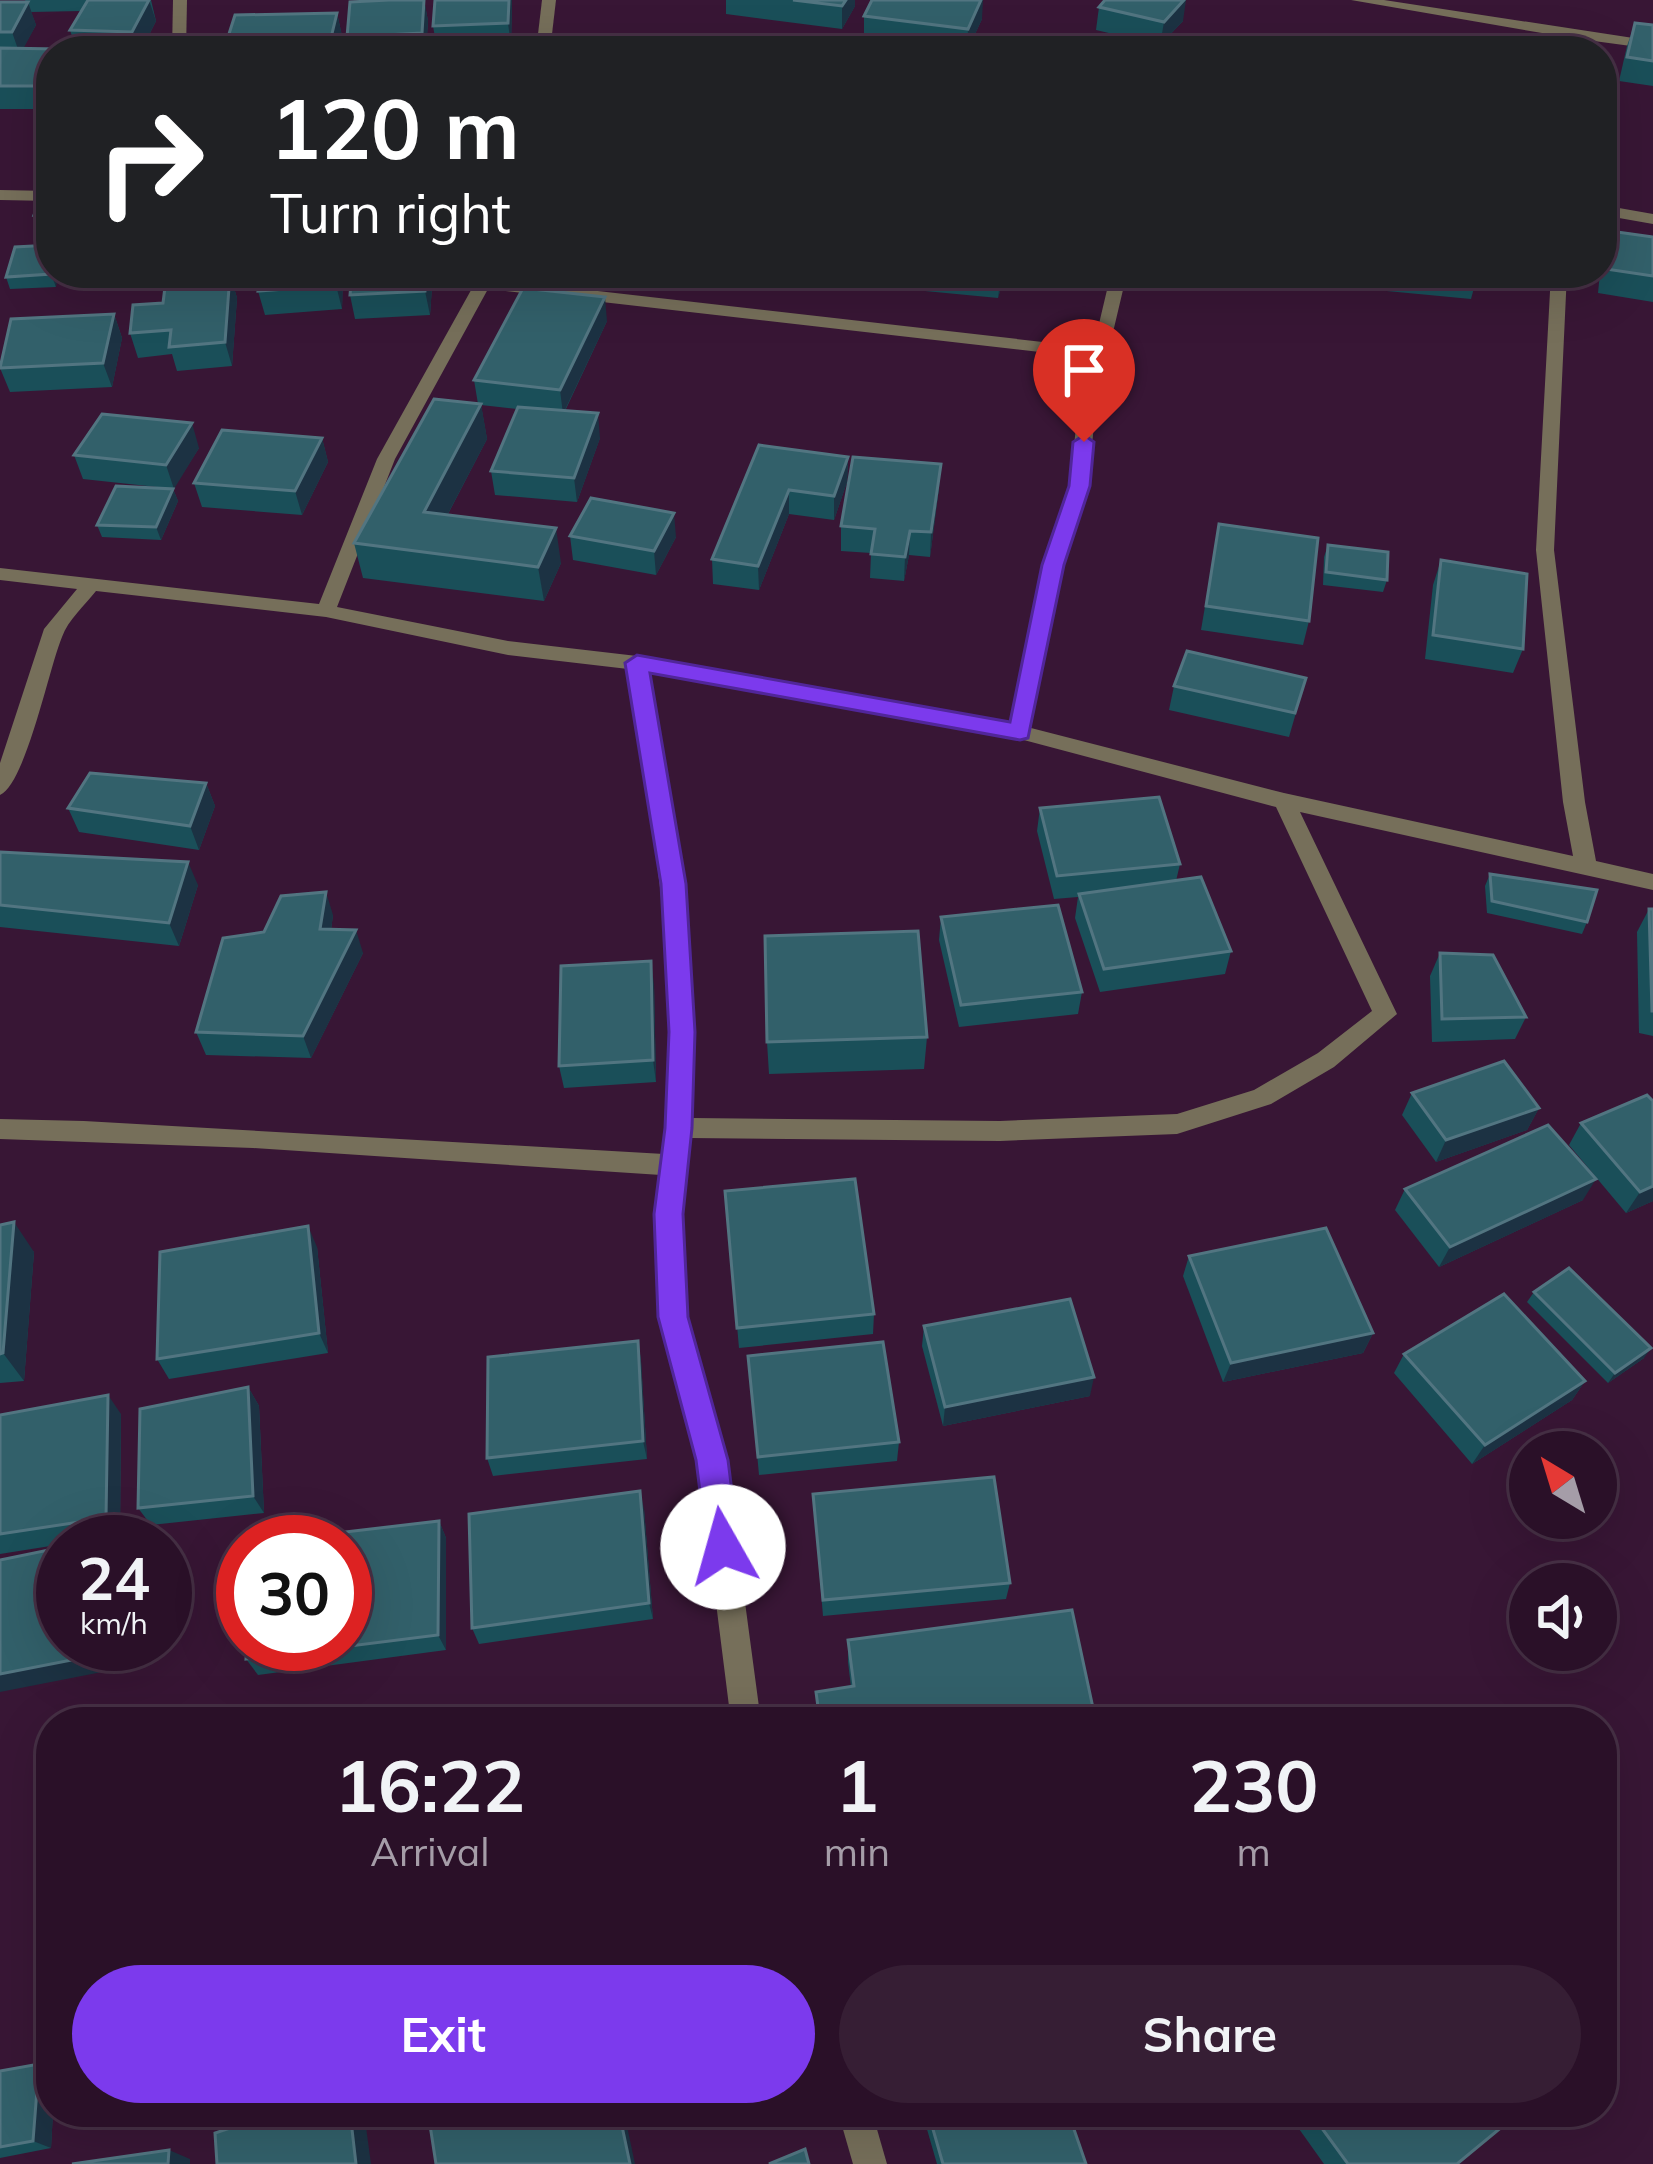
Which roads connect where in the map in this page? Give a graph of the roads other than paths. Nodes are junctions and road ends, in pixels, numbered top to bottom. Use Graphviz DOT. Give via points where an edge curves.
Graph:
graph roads {
  1 [pos="180,0"];
  2 [pos="549,0"];
  3 [pos="1358,0"];
  4 [pos="1548,30"];
  5 [pos="179,36"];
  6 [pos="545,36"];
  7 [pos="1551,36"];
  8 [pos="1590,36"];
  9 [pos="1617,40"];
  10 [pos="1653,45"];
  11 [pos="0,195"];
  12 [pos="36,196"];
  13 [pos="1617,213"];
  14 [pos="1653,219"];
  15 [pos="478,288"];
  16 [pos="564,288"];
  17 [pos="1115,288"];
  18 [pos="1557,288"];
  19 [pos="1092,353"];
  20 [pos="0,574"];
  21 [pos="92,584"];
  22 [pos="326,611"];
  23 [pos="637,663"];
  24 [pos="1020,732"];
  25 [pos="0,787"];
  26 [pos="1284,800"];
  27 [pos="1586,865"];
  28 [pos="1653,882"];
  29 [pos="679,1128"];
  30 [pos="0,1129"];
  31 [pos="674,1165"];
  32 [pos="744,1707"];
  33 [pos="859,2127"];
  34 [pos="870,2164"];
  1 -- 5 [label="street"];
  2 -- 6 [label="street"];
  3 -- 4 [label="street"];
  4 -- 7 [label="street"];
  4 -- 8 [label="street"];
  9 -- 10 [label="street"];
  11 -- 12 [label="street"];
  13 -- 14 [label="street"];
  15 -- 22 [label="street" via="386,458"];
  16 -- 19 [label="street"];
  17 -- 19 [label="street"];
  18 -- 27 [label="street" via="1545,550"];
  19 -- 24 [label="street" via="1079,486 1053,565"];
  20 -- 21 [label="street"];
  21 -- 22 [label="street"];
  21 -- 25 [label="street" via="54,629"];
  22 -- 23 [label="street" via="508,649"];
  23 -- 24 [label="street"];
  23 -- 29 [label="street" via="673,884"];
  24 -- 26 [label="street"];
  26 -- 27 [label="street"];
  26 -- 29 [label="street" via="1385,1014 1262,1097 1177,1124 1088,1130"];
  27 -- 28 [label="street"];
  29 -- 31 [label="street"];
  30 -- 31 [label="street"];
  31 -- 32 [label="street" via="673,1317 712,1460"];
  33 -- 34 [label="street"];
}
